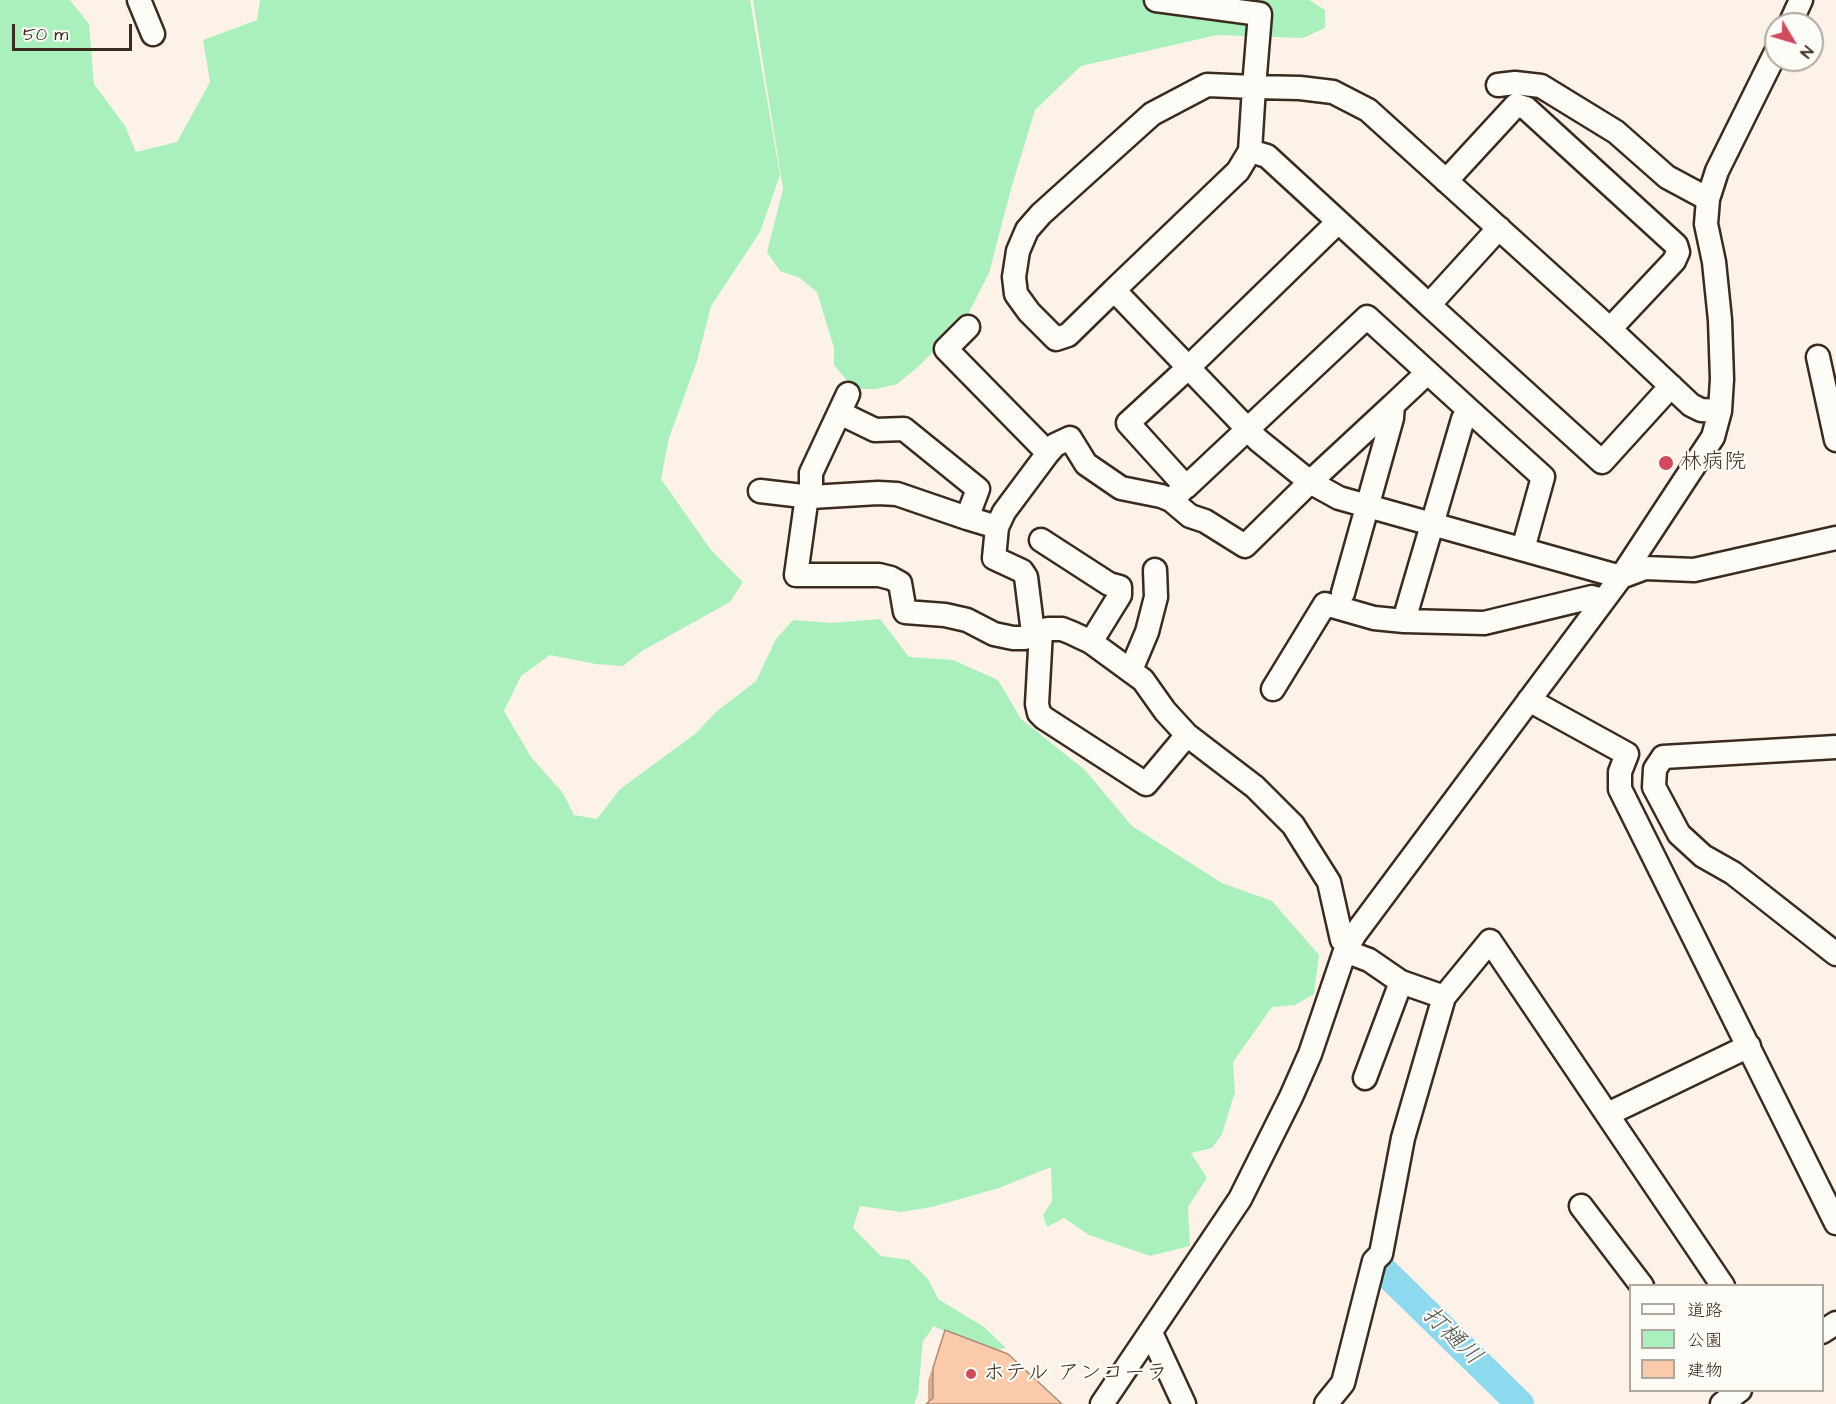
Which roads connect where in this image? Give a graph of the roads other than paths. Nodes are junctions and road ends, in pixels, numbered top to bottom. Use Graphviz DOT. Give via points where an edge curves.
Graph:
graph roads {
  1 [pos="139,0"];
  2 [pos="1156,0"];
  3 [pos="153,34"];
  4 [pos="1766,72"];
  5 [pos="1498,85"];
  6 [pos="1254,87"];
  7 [pos="1250,151"];
  8 [pos="1446,180"];
  9 [pos="1708,199"];
  10 [pos="1338,222"];
  11 [pos="1499,228"];
  12 [pos="1114,290"];
  13 [pos="1429,305"];
  14 [pos="968,327"];
  15 [pos="1610,330"];
  16 [pos="1818,357"];
  17 [pos="1189,367"];
  18 [pos="1427,372"];
  19 [pos="1671,386"];
  20 [pos="1393,405"];
  21 [pos="1469,410"];
  22 [pos="1720,411"];
  23 [pos="1248,429"];
  24 [pos="1836,440"];
  25 [pos="1048,453"];
  26 [pos="1310,482"];
  27 [pos="760,491"];
  28 [pos="1179,493"];
  29 [pos="811,497"];
  30 [pos="1367,506"];
  31 [pos="967,518"];
  32 [pos="1433,524"];
  33 [pos="997,527"];
  34 [pos="1836,538"];
  35 [pos="1041,540"];
  36 [pos="1523,549"];
  37 [pos="1155,570"];
  38 [pos="1621,577"];
  39 [pos="1343,593"];
  40 [pos="1603,600"];
  41 [pos="1407,610"];
  42 [pos="1037,632"];
  43 [pos="1091,642"];
  44 [pos="1131,670"];
  45 [pos="1273,688"];
  46 [pos="1529,700"];
  47 [pos="1187,735"];
  48 [pos="1836,747"];
  49 [pos="1627,754"];
  50 [pos="1655,769"];
  51 [pos="1347,948"];
  52 [pos="1836,954"];
  53 [pos="1401,982"];
  54 [pos="1444,997"];
  55 [pos="1749,1046"];
  56 [pos="1365,1078"];
  57 [pos="1608,1114"];
  58 [pos="1581,1206"];
  59 [pos="1836,1223"];
  60 [pos="1640,1284"];
  61 [pos="1722,1284"];
  62 [pos="1151,1333"];
  63 [pos="1102,1404"];
  64 [pos="1184,1404"];
  65 [pos="1326,1404"];
  1 -- 3 [label="street"];
  2 -- 6 [label="street" via="1260,14"];
  4 -- 9 [label="street" via="1717,171"];
  5 -- 9 [label="street" via="1541,86 1616,132 1667,177"];
  6 -- 7 [label="street"];
  6 -- 8 [label="street" via="1333,92 1368,110"];
  6 -- 12 [label="street" via="1207,85 1152,114 1027,230 1018,251 1016,294 1056,339 1068,335"];
  7 -- 10 [label="street" via="1267,156"];
  7 -- 12 [label="street" via="1238,171"];
  8 -- 11 [label="street"];
  8 -- 15 [label="street" via="1516,105 1526,108 1676,245 1674,261"];
  9 -- 22 [label="street" via="1706,224 1720,320"];
  10 -- 13 [label="street"];
  10 -- 17 [label="street"];
  11 -- 13 [label="street"];
  11 -- 15 [label="street"];
  12 -- 17 [label="street"];
  13 -- 19 [label="street" via="1602,462"];
  14 -- 25 [label="street" via="946,349"];
  15 -- 19 [label="street"];
  16 -- 24 [label="street"];
  17 -- 23 [label="street"];
  17 -- 28 [label="street" via="1128,423"];
  18 -- 20 [label="street"];
  18 -- 21 [label="street"];
  18 -- 23 [label="street" via="1367,317"];
  19 -- 22 [label="street" via="1691,405"];
  20 -- 26 [label="street"];
  20 -- 30 [label="street"];
  21 -- 32 [label="street" via="1463,419"];
  21 -- 36 [label="street" via="1543,477"];
  22 -- 38 [label="street" via="1713,437"];
  23 -- 26 [label="street"];
  23 -- 28 [label="street"];
  25 -- 28 [label="street" via="1070,438 1086,464 1121,488 1161,496"];
  25 -- 33 [label="street"];
  26 -- 28 [label="street" via="1245,546 1190,516"];
  26 -- 30 [label="street" via="1339,498"];
  27 -- 29 [label="street"];
  29 -- 31 [label="street" via="897,494"];
  29 -- 31 [label="street" via="811,473 844,404 875,430 904,429 978,489"];
  29 -- 42 [label="street" via="806,503 796,574 879,575 900,583 905,612 967,620 1013,639"];
  30 -- 32 [label="street"];
  30 -- 39 [label="street"];
  31 -- 33 [label="street"];
  32 -- 36 [label="street"];
  32 -- 41 [label="street"];
  33 -- 42 [label="street" via="994,558 1022,571 1026,577"];
  34 -- 38 [label="street" via="1694,570 1645,568"];
  35 -- 43 [label="street" via="1109,584 1120,587 1120,596"];
  36 -- 38 [label="street"];
  37 -- 44 [label="street" via="1156,597"];
  38 -- 40 [label="street"];
  40 -- 45 [label="street" via="1592,597 1484,624 1374,618 1325,604"];
  40 -- 46 [label="street"];
  42 -- 43 [label="street" via="1062,629"];
  42 -- 47 [label="street" via="1037,704 1044,718 1146,784"];
  43 -- 44 [label="street"];
  44 -- 47 [label="street"];
  46 -- 49 [label="street"];
  46 -- 51 [label="street"];
  47 -- 51 [label="street" via="1256,787 1293,825 1329,882"];
  48 -- 50 [label="street" via="1662,757"];
  49 -- 50 [label="street"];
  49 -- 55 [label="street" via="1620,772 1620,789"];
  50 -- 52 [label="street" via="1654,787 1679,834"];
  51 -- 53 [label="street"];
  51 -- 62 [label="street" via="1310,1054 1240,1199"];
  53 -- 54 [label="street"];
  53 -- 56 [label="street"];
  54 -- 57 [label="street" via="1490,941"];
  54 -- 65 [label="street" via="1403,1138 1381,1254 1374,1261 1343,1383"];
  55 -- 57 [label="street"];
  55 -- 59 [label="street"];
  57 -- 61 [label="street"];
  58 -- 60 [label="street"];
  62 -- 63 [label="street"];
  62 -- 64 [label="street"];
}
